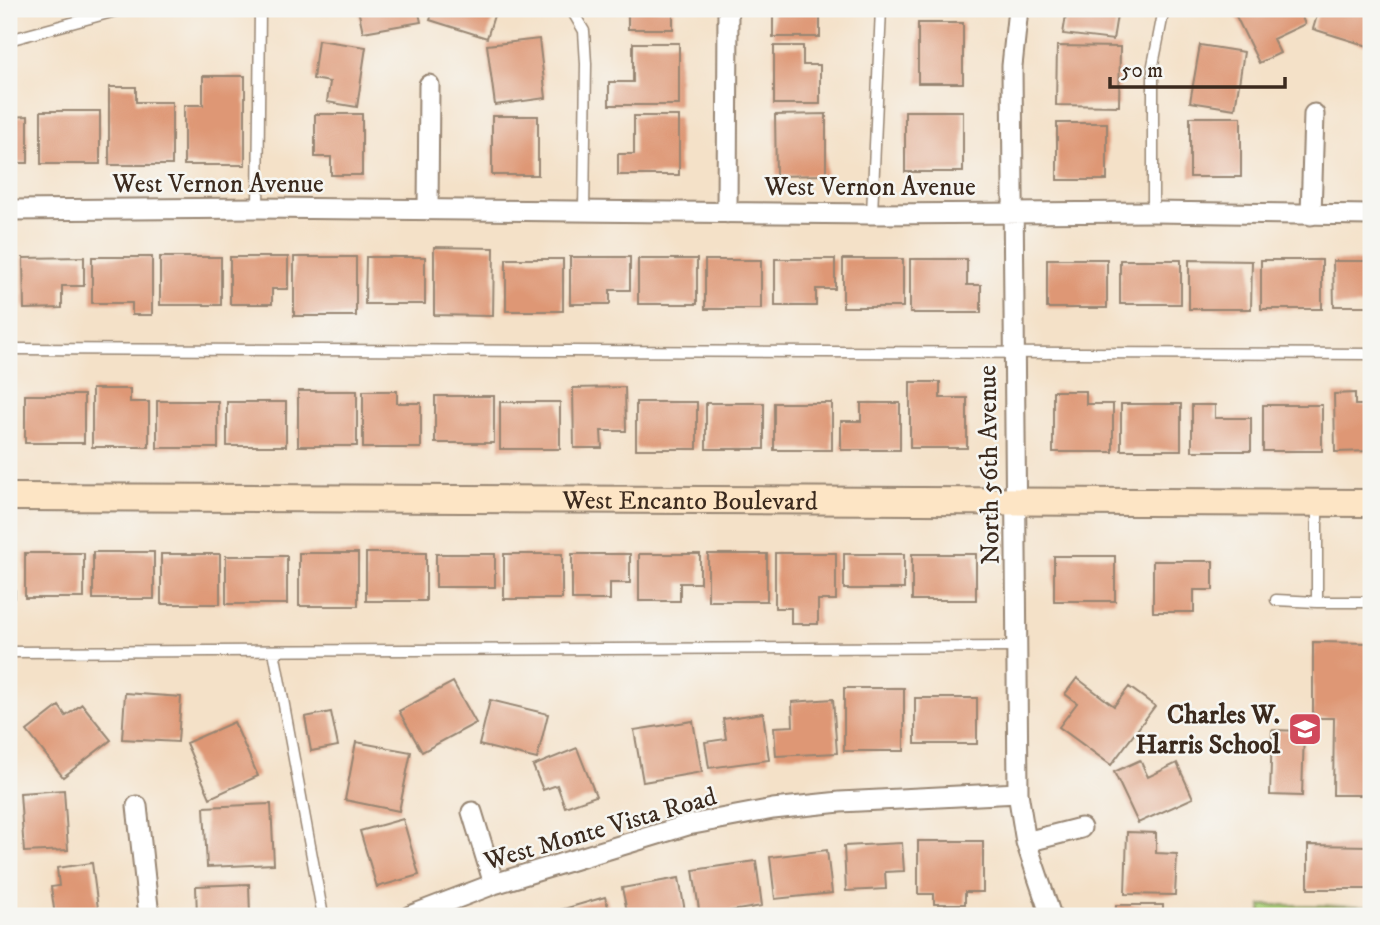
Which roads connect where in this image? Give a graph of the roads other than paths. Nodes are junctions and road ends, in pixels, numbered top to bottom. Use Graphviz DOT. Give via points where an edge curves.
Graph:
graph roads {
  1 [pos="123,9"];
  2 [pos="260,9"];
  3 [pos="571,9"];
  4 [pos="728,9"];
  5 [pos="881,9"];
  6 [pos="1018,9"];
  7 [pos="1164,9"];
  8 [pos="9,40"];
  9 [pos="429,85"];
  10 [pos="1314,114"];
  11 [pos="258,208"];
  12 [pos="9,210"];
  13 [pos="428,210"];
  14 [pos="584,212"];
  15 [pos="1012,212"];
  16 [pos="1153,212"];
  17 [pos="727,213"];
  18 [pos="872,214"];
  19 [pos="1311,215"];
  20 [pos="1371,215"];
  21 [pos="9,349"];
  22 [pos="1013,352"];
  23 [pos="1371,354"];
  24 [pos="9,497"];
  25 [pos="1014,501"];
  26 [pos="1317,503"];
  27 [pos="1371,503"];
  28 [pos="1276,600"];
  29 [pos="1317,602"];
  30 [pos="1371,602"];
  31 [pos="1017,647"];
  32 [pos="274,651"];
  33 [pos="9,652"];
  34 [pos="1018,793"];
  35 [pos="137,806"];
  36 [pos="472,812"];
  37 [pos="1081,828"];
  38 [pos="1026,842"];
  39 [pos="494,884"];
  40 [pos="149,916"];
  41 [pos="323,916"];
  42 [pos="410,916"];
  43 [pos="1051,916"];
  1 -- 8 [label="lane"];
  2 -- 11 [label="lane"];
  3 -- 14 [label="lane" via="584,31"];
  4 -- 17 [label="street"];
  5 -- 18 [label="lane"];
  6 -- 15 [label="street, North 56th Avenue" via="1012,66"];
  7 -- 16 [label="lane" via="1153,65"];
  9 -- 13 [label="street"];
  10 -- 19 [label="street"];
  11 -- 12 [label="street, West Vernon Avenue"];
  11 -- 13 [label="street, West Vernon Avenue"];
  13 -- 14 [label="street, West Vernon Avenue"];
  14 -- 17 [label="street, West Vernon Avenue"];
  15 -- 16 [label="street, West Vernon Avenue"];
  15 -- 18 [label="street, West Vernon Avenue"];
  15 -- 22 [label="street, North 56th Avenue"];
  16 -- 19 [label="street, West Vernon Avenue"];
  17 -- 18 [label="street, West Vernon Avenue"];
  19 -- 20 [label="street, West Vernon Avenue"];
  21 -- 22 [label="lane"];
  22 -- 23 [label="lane"];
  22 -- 25 [label="street, North 56th Avenue"];
  24 -- 25 [label="street, West Encanto Boulevard"];
  25 -- 26 [label="street, West Encanto Boulevard"];
  25 -- 31 [label="street, North 56th Avenue"];
  26 -- 27 [label="street, West Encanto Boulevard"];
  26 -- 29 [label="lane"];
  28 -- 29 [label="lane"];
  29 -- 30 [label="lane"];
  31 -- 32 [label="lane"];
  31 -- 34 [label="street, North 56th Avenue"];
  32 -- 33 [label="lane"];
  32 -- 41 [label="lane"];
  34 -- 38 [label="street, North 56th Avenue"];
  34 -- 39 [label="street, West Monte Vista Road" via="917,796 773,809 688,825"];
  35 -- 40 [label="street"];
  36 -- 39 [label="street"];
  37 -- 38 [label="street"];
  38 -- 43 [label="street, North 56th Avenue"];
  39 -- 42 [label="street, West Monte Vista Road"];
}
